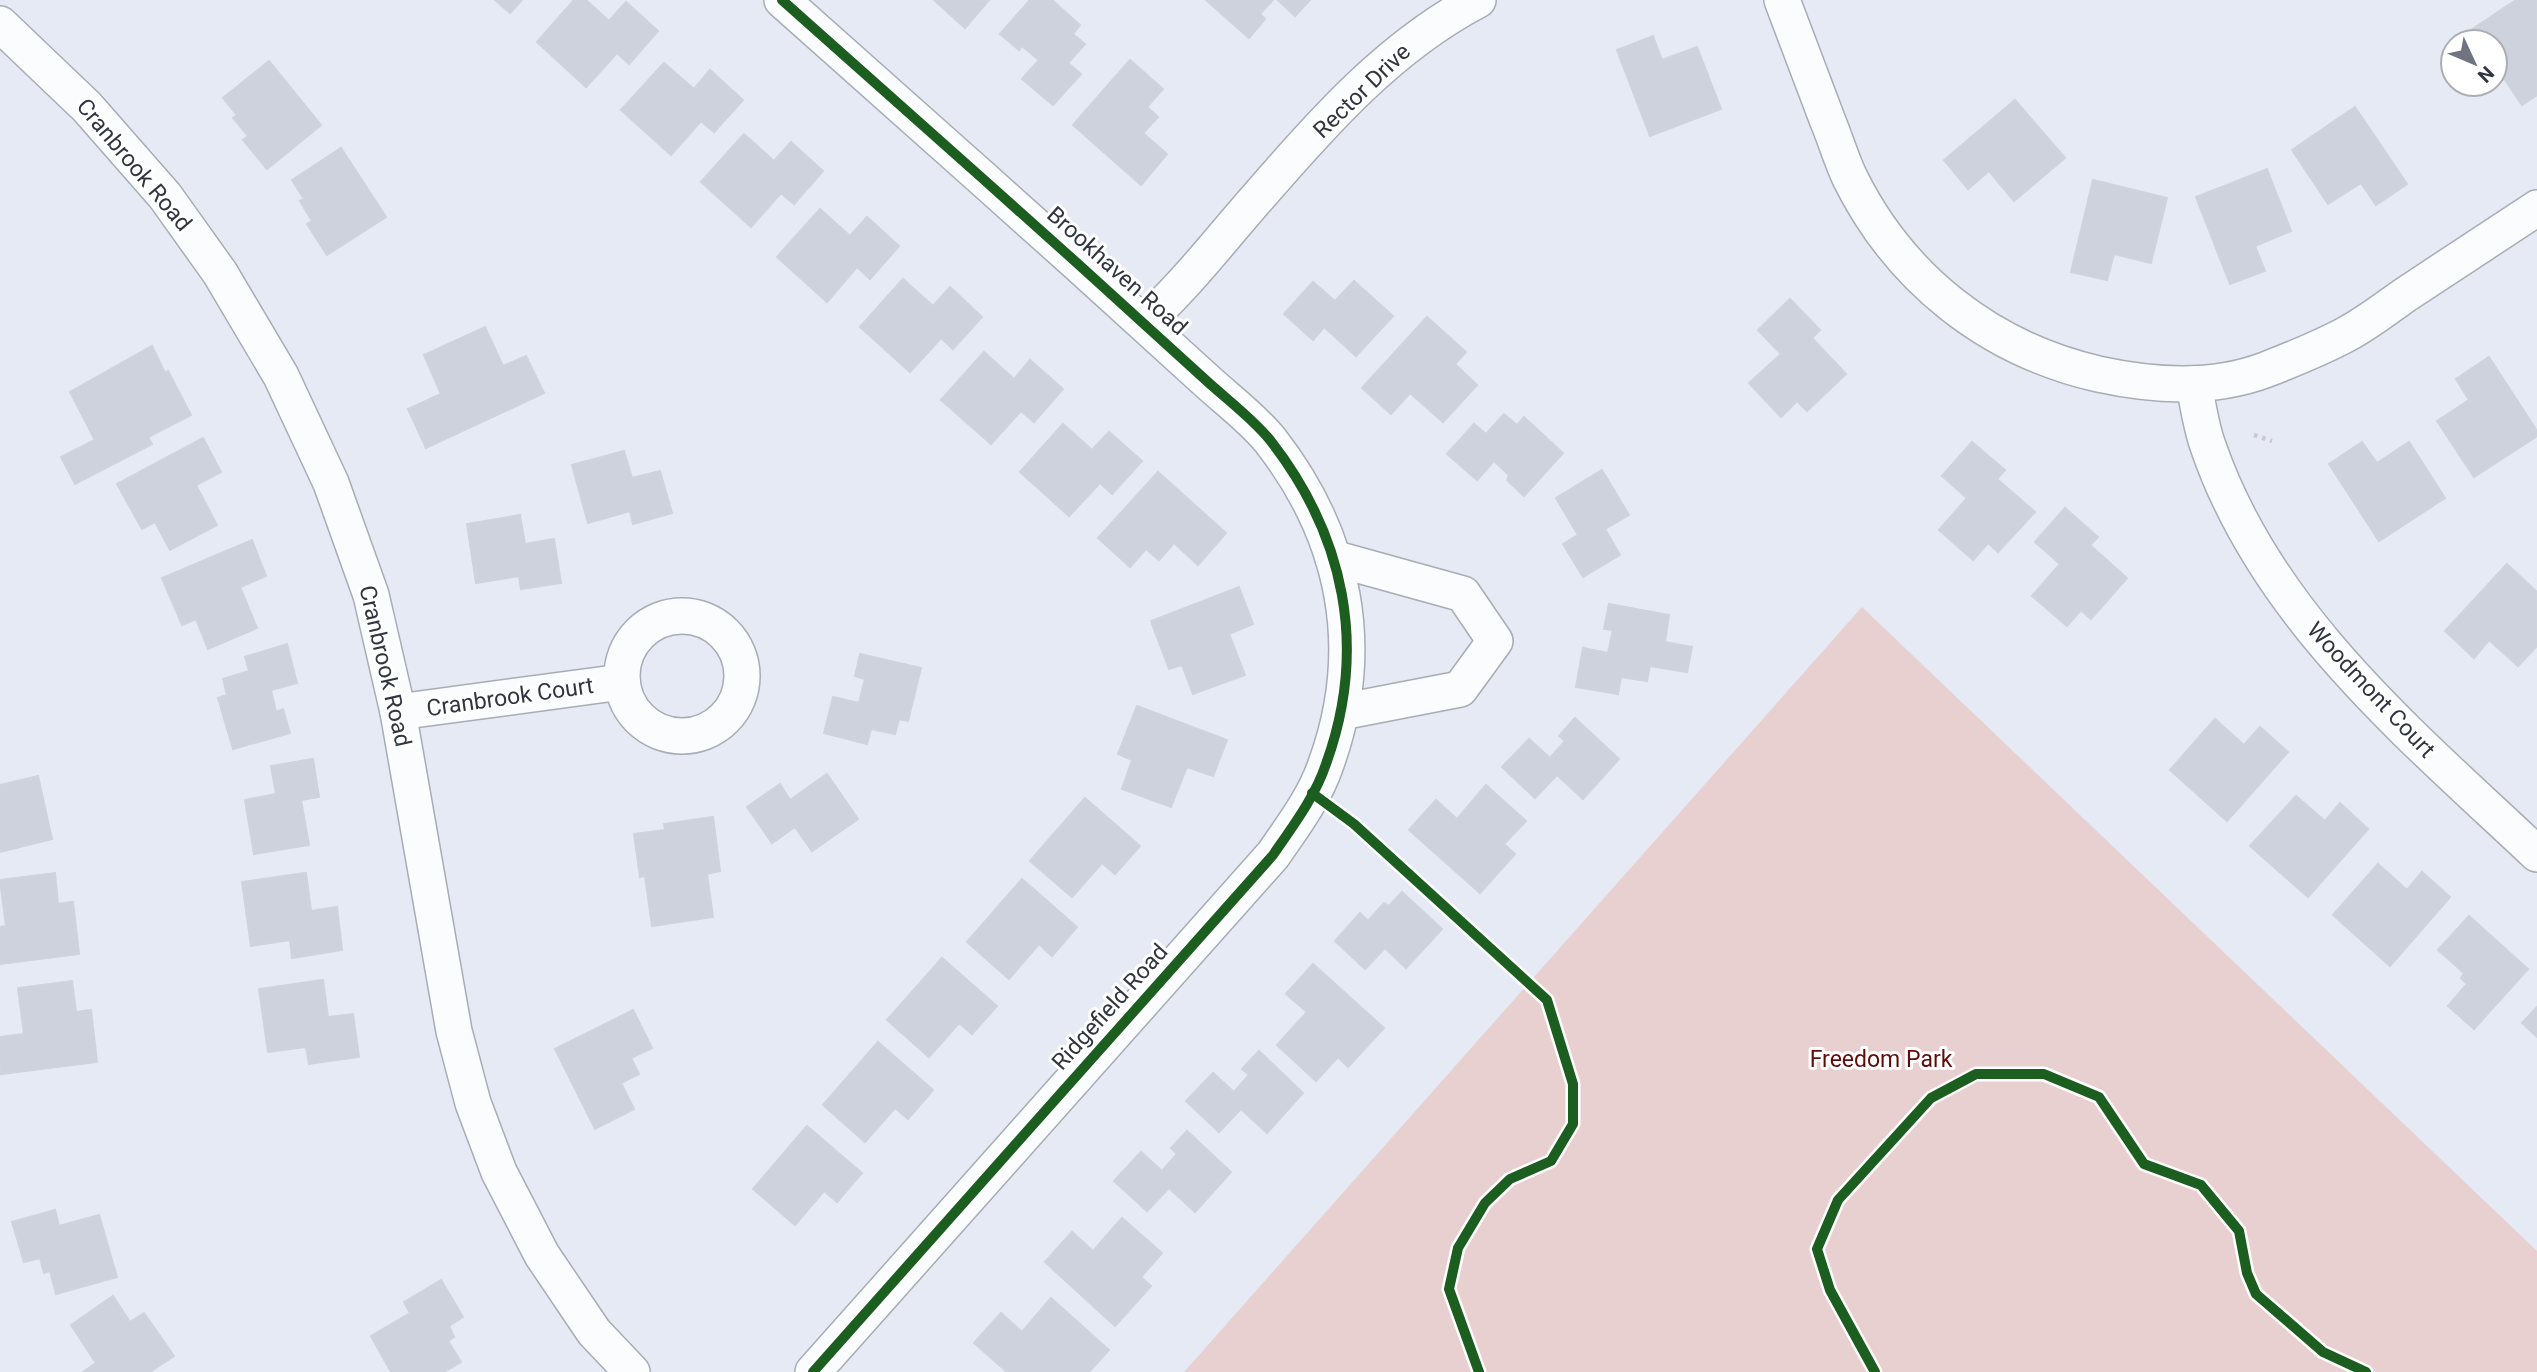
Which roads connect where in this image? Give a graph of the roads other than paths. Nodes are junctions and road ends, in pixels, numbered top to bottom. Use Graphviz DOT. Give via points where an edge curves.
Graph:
graph roads {
  1 [pos="782,0"];
  2 [pos="1478,0"];
  3 [pos="1782,0"];
  4 [pos="0,24"];
  5 [pos="2537,208"];
  6 [pos="1144,323"];
  7 [pos="2194,384"];
  8 [pos="1333,558"];
  9 [pos="1345,624"];
  10 [pos="622,682"];
  11 [pos="398,712"];
  12 [pos="1341,712"];
  13 [pos="2537,854"];
  14 [pos="632,1372"];
  15 [pos="813,1372"];
  1 -- 6 [label="street, Brookhaven Road"];
  2 -- 6 [label="street, Rector Drive" via="1423,34 1358,88 1177,293"];
  3 -- 7 [label="street" via="1850,177 1882,232 1914,272 1972,321 2040,357 2128,381"];
  4 -- 11 [label="street, Cranbrook Road" via="87,107 165,196 220,274 281,376 331,483 371,595"];
  5 -- 7 [label="street" via="2345,335 2263,371"];
  6 -- 8 [label="street, Brookhaven Road" via="1268,437 1304,486"];
  7 -- 13 [label="street, Woodmont Court" via="2207,445 2233,509 2276,581 2335,657 2389,715"];
  8 -- 9 [label="street, Brookhaven Road"];
  8 -- 12 [label="street" via="1463,594 1495,641 1460,689"];
  9 -- 12 [label="street, Ridgefield Road" via="1348,651"];
  10 -- 11 [label="street, Cranbrook Court"];
  11 -- 14 [label="street, Cranbrook Road" via="454,1031 473,1103 499,1172 541,1255 594,1332"];
  12 -- 15 [label="street, Ridgefield Road" via="1326,765 1273,855"];
}
